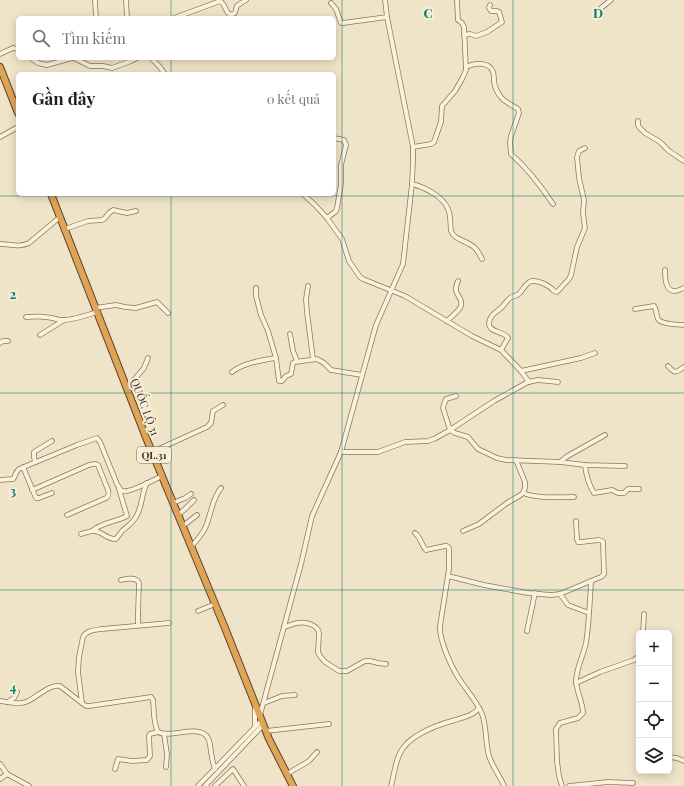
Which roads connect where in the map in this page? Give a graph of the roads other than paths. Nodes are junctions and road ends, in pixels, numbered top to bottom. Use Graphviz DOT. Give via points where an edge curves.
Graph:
graph roads {
  1 [pos="95,0"];
  2 [pos="126,0"];
  3 [pos="246,0"];
  4 [pos="385,0"];
  5 [pos="457,0"];
  6 [pos="611,0"];
  7 [pos="331,3"];
  8 [pos="490,5"];
  9 [pos="96,16"];
  10 [pos="127,16"];
  11 [pos="179,16"];
  12 [pos="387,17"];
  13 [pos="598,17"];
  14 [pos="464,35"];
  15 [pos="16,48"];
  16 [pos="0,54"];
  17 [pos="34,60"];
  18 [pos="66,60"];
  19 [pos="77,60"];
  20 [pos="132,60"];
  21 [pos="152,60"];
  22 [pos="0,67"];
  23 [pos="466,68"];
  24 [pos="164,72"];
  25 [pos="16,108"];
  26 [pos="638,121"];
  27 [pos="16,128"];
  28 [pos="0,137"];
  29 [pos="336,138"];
  30 [pos="413,146"];
  31 [pos="585,148"];
  32 [pos="684,161"];
  33 [pos="412,184"];
  34 [pos="52,196"];
  35 [pos="305,196"];
  36 [pos="553,204"];
  37 [pos="136,211"];
  38 [pos="60,217"];
  39 [pos="327,218"];
  40 [pos="65,229"];
  41 [pos="0,244"];
  42 [pos="482,259"];
  43 [pos="665,270"];
  44 [pos="458,281"];
  45 [pos="308,286"];
  46 [pos="256,288"];
  47 [pos="684,288"];
  48 [pos="390,290"];
  49 [pos="97,309"];
  50 [pos="635,309"];
  51 [pos="168,313"];
  52 [pos="26,317"];
  53 [pos="64,320"];
  54 [pos="447,321"];
  55 [pos="684,325"];
  56 [pos="290,334"];
  57 [pos="40,335"];
  58 [pos="8,341"];
  59 [pos="0,343"];
  60 [pos="501,350"];
  61 [pos="595,353"];
  62 [pos="148,358"];
  63 [pos="276,358"];
  64 [pos="313,359"];
  65 [pos="297,361"];
  66 [pos="668,366"];
  67 [pos="684,367"];
  68 [pos="521,371"];
  69 [pos="232,372"];
  70 [pos="362,375"];
  71 [pos="529,382"];
  72 [pos="558,382"];
  73 [pos="127,388"];
  74 [pos="456,396"];
  75 [pos="224,405"];
  76 [pos="450,430"];
  77 [pos="605,435"];
  78 [pos="52,441"];
  79 [pos="152,452"];
  80 [pos="341,452"];
  81 [pos="516,460"];
  82 [pos="35,462"];
  83 [pos="560,462"];
  84 [pos="585,465"];
  85 [pos="625,466"];
  86 [pos="22,467"];
  87 [pos="162,476"];
  88 [pos="0,480"];
  89 [pos="147,483"];
  90 [pos="119,488"];
  91 [pos="221,488"];
  92 [pos="639,489"];
  93 [pos="32,490"];
  94 [pos="523,493"];
  95 [pos="52,494"];
  96 [pos="190,494"];
  97 [pos="574,497"];
  98 [pos="194,500"];
  99 [pos="174,503"];
  100 [pos="67,515"];
  101 [pos="178,515"];
  102 [pos="197,515"];
  103 [pos="576,520"];
  104 [pos="183,526"];
  105 [pos="92,531"];
  106 [pos="463,531"];
  107 [pos="415,533"];
  108 [pos="81,534"];
  109 [pos="191,546"];
  110 [pos="448,576"];
  111 [pos="120,580"];
  112 [pos="591,581"];
  113 [pos="535,593"];
  114 [pos="560,594"];
  115 [pos="215,604"];
  116 [pos="198,611"];
  117 [pos="589,613"];
  118 [pos="644,614"];
  119 [pos="169,623"];
  120 [pos="138,625"];
  121 [pos="284,627"];
  122 [pos="643,630"];
  123 [pos="527,631"];
  124 [pos="636,658"];
  125 [pos="386,664"];
  126 [pos="576,683"];
  127 [pos="17,692"];
  128 [pos="295,695"];
  129 [pos="0,701"];
  130 [pos="8,702"];
  131 [pos="255,702"];
  132 [pos="82,703"];
  133 [pos="264,703"];
  134 [pos="479,708"];
  135 [pos="262,720"];
  136 [pos="329,724"];
  137 [pos="256,728"];
  138 [pos="266,731"];
  139 [pos="158,732"];
  140 [pos="164,734"];
  141 [pos="269,739"];
  142 [pos="317,752"];
  143 [pos="672,757"];
  144 [pos="684,761"];
  145 [pos="0,764"];
  146 [pos="166,767"];
  147 [pos="115,769"];
  148 [pos="215,769"];
  149 [pos="7,774"];
  150 [pos="216,774"];
  151 [pos="287,774"];
  152 [pos="0,779"];
  153 [pos="634,783"];
  154 [pos="216,785"];
  155 [pos="29,786"];
  156 [pos="198,786"];
  157 [pos="205,786"];
  158 [pos="244,786"];
  159 [pos="293,786"];
  160 [pos="391,786"];
  161 [pos="504,786"];
  162 [pos="562,786"];
  163 [pos="568,786"];
  1 -- 9 [label="street"];
  2 -- 10 [label="street"];
  3 -- 11 [label="street" via="233,14 228,13 220,1"];
  4 -- 12 [label="street"];
  5 -- 14 [label="street" via="458,20 464,27"];
  6 -- 13 [label="street" via="601,8"];
  7 -- 12 [label="street" via="341,23"];
  8 -- 14 [label="street" via="491,11 499,12 502,22 476,36"];
  12 -- 30 [label="street"];
  14 -- 23 [label="street"];
  15 -- 16 [label="street"];
  17 -- 18 [label="street" via="47,65"];
  19 -- 20 [label="street" via="90,66 112,68"];
  21 -- 24 [label="street"];
  22 -- 25 [label="highway"];
  23 -- 30 [label="street" via="455,91 442,106 441,122 434,142"];
  23 -- 36 [label="street" via="478,64 488,66 494,73 495,84 501,98 518,109 511,136 512,155"];
  26 -- 32 [label="street" via="639,127 645,133"];
  27 -- 28 [label="street"];
  29 -- 39 [label="street" via="344,140 346,145 341,165 338,208"];
  30 -- 33 [label="street"];
  31 -- 60 [label="street" via="579,151 577,157 584,200 582,213 585,228 577,247 571,275 557,292 547,285 536,281 530,282 492,316 489,326 507,336"];
  33 -- 42 [label="street" via="432,192 445,204 452,234 471,244"];
  33 -- 48 [label="street" via="402,267"];
  34 -- 38 [label="highway, QUỐC LỘ 31 / QL.31"];
  35 -- 39 [label="street"];
  37 -- 40 [label="street" via="127,213 113,210 102,220 88,221"];
  38 -- 40 [label="highway, QUỐC LỘ 31 / QL.31"];
  38 -- 41 [label="street" via="25,245"];
  39 -- 48 [label="street" via="342,239 349,262 360,276"];
  40 -- 49 [label="highway, QUỐC LỘ 31 / QL.31"];
  43 -- 47 [label="street" via="670,290"];
  44 -- 54 [label="street" via="456,291 461,304"];
  45 -- 64 [label="street" via="306,299"];
  46 -- 63 [label="street" via="261,315"];
  48 -- 54 [label="street"];
  48 -- 70 [label="street" via="376,325"];
  49 -- 51 [label="street" via="116,305 136,308 157,302"];
  49 -- 53 [label="street" via="83,316"];
  49 -- 73 [label="highway, QUỐC LỘ 31 / QL.31"];
  50 -- 55 [label="street" via="654,306 659,320"];
  52 -- 53 [label="street" via="43,316"];
  53 -- 57 [label="street"];
  54 -- 60 [label="street"];
  56 -- 65 [label="street"];
  58 -- 59 [label="street"];
  60 -- 68 [label="street"];
  61 -- 68 [label="street"];
  62 -- 73 [label="street" via="144,368"];
  63 -- 65 [label="street" via="279,381 292,374 293,364"];
  63 -- 69 [label="street" via="258,361"];
  64 -- 65 [label="street"];
  64 -- 70 [label="street" via="317,359 330,370"];
  66 -- 67 [label="street" via="673,372 678,372"];
  68 -- 71 [label="street"];
  70 -- 80 [label="street"];
  71 -- 72 [label="street"];
  71 -- 76 [label="street"];
  73 -- 79 [label="highway, QUỐC LỘ 31 / QL.31"];
  74 -- 76 [label="street" via="446,399 443,408"];
  75 -- 79 [label="street" via="213,411 211,423 207,427"];
  76 -- 80 [label="street" via="431,440 405,442 378,452"];
  76 -- 81 [label="street" via="468,437 482,451 500,459"];
  77 -- 83 [label="street"];
  78 -- 82 [label="street" via="33,453"];
  79 -- 87 [label="highway, QUỐC LỘ 31 / QL.31"];
  80 -- 121 [label="street" via="312,516"];
  81 -- 83 [label="street"];
  81 -- 94 [label="street" via="525,482"];
  82 -- 86 [label="street"];
  82 -- 90 [label="street" via="97,438"];
  83 -- 84 [label="street"];
  84 -- 85 [label="street"];
  84 -- 92 [label="street" via="586,475 594,493 612,490 624,493 628,489"];
  86 -- 88 [label="street" via="13,479"];
  86 -- 93 [label="street"];
  87 -- 89 [label="street"];
  87 -- 99 [label="highway, QUỐC LỘ 31 / QL.31"];
  89 -- 90 [label="street" via="130,491 124,492"];
  89 -- 105 [label="street" via="138,514 116,539"];
  90 -- 105 [label="street" via="127,516"];
  91 -- 109 [label="street" via="215,497 201,536"];
  93 -- 95 [label="street" via="37,499"];
  93 -- 100 [label="street" via="96,464 108,490 108,496"];
  94 -- 97 [label="street"];
  94 -- 106 [label="street" via="479,524"];
  96 -- 99 [label="street"];
  98 -- 101 [label="street"];
  99 -- 101 [label="highway, QUỐC LỘ 31 / QL.31"];
  101 -- 104 [label="highway, QUỐC LỘ 31 / QL.31"];
  102 -- 104 [label="street"];
  103 -- 112 [label="street" via="578,542 604,542 604,574"];
  104 -- 109 [label="highway, QUỐC LỘ 31 / QL.31"];
  105 -- 108 [label="street"];
  107 -- 110 [label="street" via="426,550 449,547"];
  109 -- 115 [label="highway, QUỐC LỘ 31 / QL.31"];
  110 -- 113 [label="street"];
  110 -- 134 [label="street" via="440,634 456,674"];
  111 -- 120 [label="street" via="138,580"];
  112 -- 114 [label="street"];
  112 -- 117 [label="street"];
  113 -- 114 [label="street"];
  113 -- 123 [label="street"];
  114 -- 117 [label="street" via="568,605"];
  115 -- 116 [label="street"];
  115 -- 131 [label="highway, QUỐC LỘ 31 / QL.31"];
  117 -- 126 [label="street"];
  118 -- 122 [label="street"];
  119 -- 120 [label="street"];
  120 -- 132 [label="street" via="85,634 78,657"];
  121 -- 125 [label="street" via="305,623 317,628 320,656 339,671 347,671 365,660"];
  121 -- 133 [label="street"];
  124 -- 126 [label="street"];
  126 -- 162 [label="street" via="583,713 578,718 560,723 556,731 557,761"];
  127 -- 130 [label="street"];
  128 -- 133 [label="street" via="282,696"];
  129 -- 130 [label="street"];
  130 -- 132 [label="street" via="26,702 57,685"];
  131 -- 135 [label="highway, QUỐC LỘ 31 / QL.31"];
  131 -- 137 [label="street"];
  132 -- 139 [label="street" via="89,706 151,697"];
  133 -- 135 [label="street"];
  134 -- 160 [label="street" via="473,714 432,727 407,743 398,757"];
  134 -- 161 [label="street" via="485,723 490,758"];
  135 -- 137 [label="street"];
  135 -- 138 [label="highway, QL.31"];
  136 -- 138 [label="street"];
  137 -- 141 [label="street"];
  137 -- 148 [label="street"];
  137 -- 150 [label="street"];
  138 -- 141 [label="highway, QL.31"];
  139 -- 140 [label="street"];
  139 -- 147 [label="street" via="149,736 150,756 147,760 118,759"];
  140 -- 146 [label="street"];
  140 -- 148 [label="street" via="188,731 205,734 209,740"];
  141 -- 151 [label="highway, QL.31"];
  142 -- 151 [label="street"];
  143 -- 144 [label="street"];
  145 -- 149 [label="street"];
  148 -- 156 [label="street"];
  149 -- 152 [label="street"];
  149 -- 155 [label="street"];
  150 -- 154 [label="street"];
  150 -- 157 [label="street"];
  151 -- 159 [label="highway, QL.31"];
  153 -- 163 [label="street" via="608,782"];
  154 -- 158 [label="street" via="234,769"];
}
